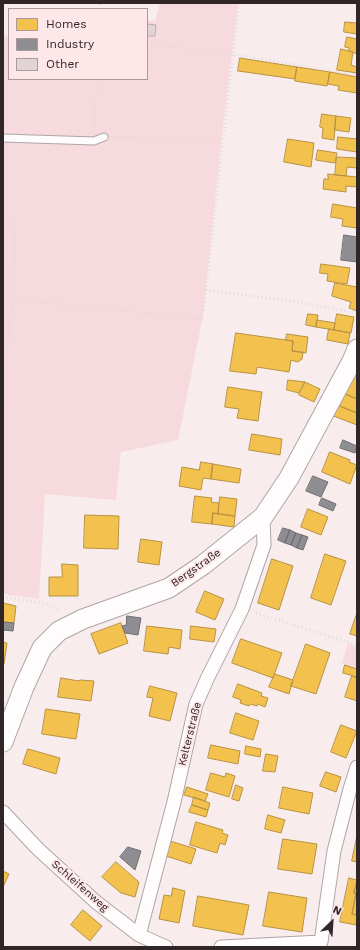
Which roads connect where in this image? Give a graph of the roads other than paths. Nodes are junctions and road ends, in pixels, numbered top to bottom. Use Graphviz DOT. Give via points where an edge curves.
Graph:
graph roads {
  1 [pos="104,137"];
  2 [pos="3,138"];
  3 [pos="357,349"];
  4 [pos="263,517"];
  5 [pos="3,742"];
  6 [pos="357,767"];
  7 [pos="3,812"];
  8 [pos="138,935"];
  9 [pos="323,944"];
  10 [pos="166,947"];
  11 [pos="221,947"];
  1 -- 2 [label="lane" via="94,141"];
  3 -- 4 [label="street, Bergstraße" via="312,438"];
  4 -- 5 [label="street, Bergstraße" via="203,565 169,588 83,619 59,631 42,648"];
  4 -- 8 [label="street, Kelterstraße" via="264,545 242,609 196,704 174,802"];
  6 -- 9 [label="street" via="334,851"];
  7 -- 8 [label="street, Schleifenweg" via="38,849 96,902"];
  8 -- 10 [label="street, Schleifenweg"];
  9 -- 11 [label="street"];
}
